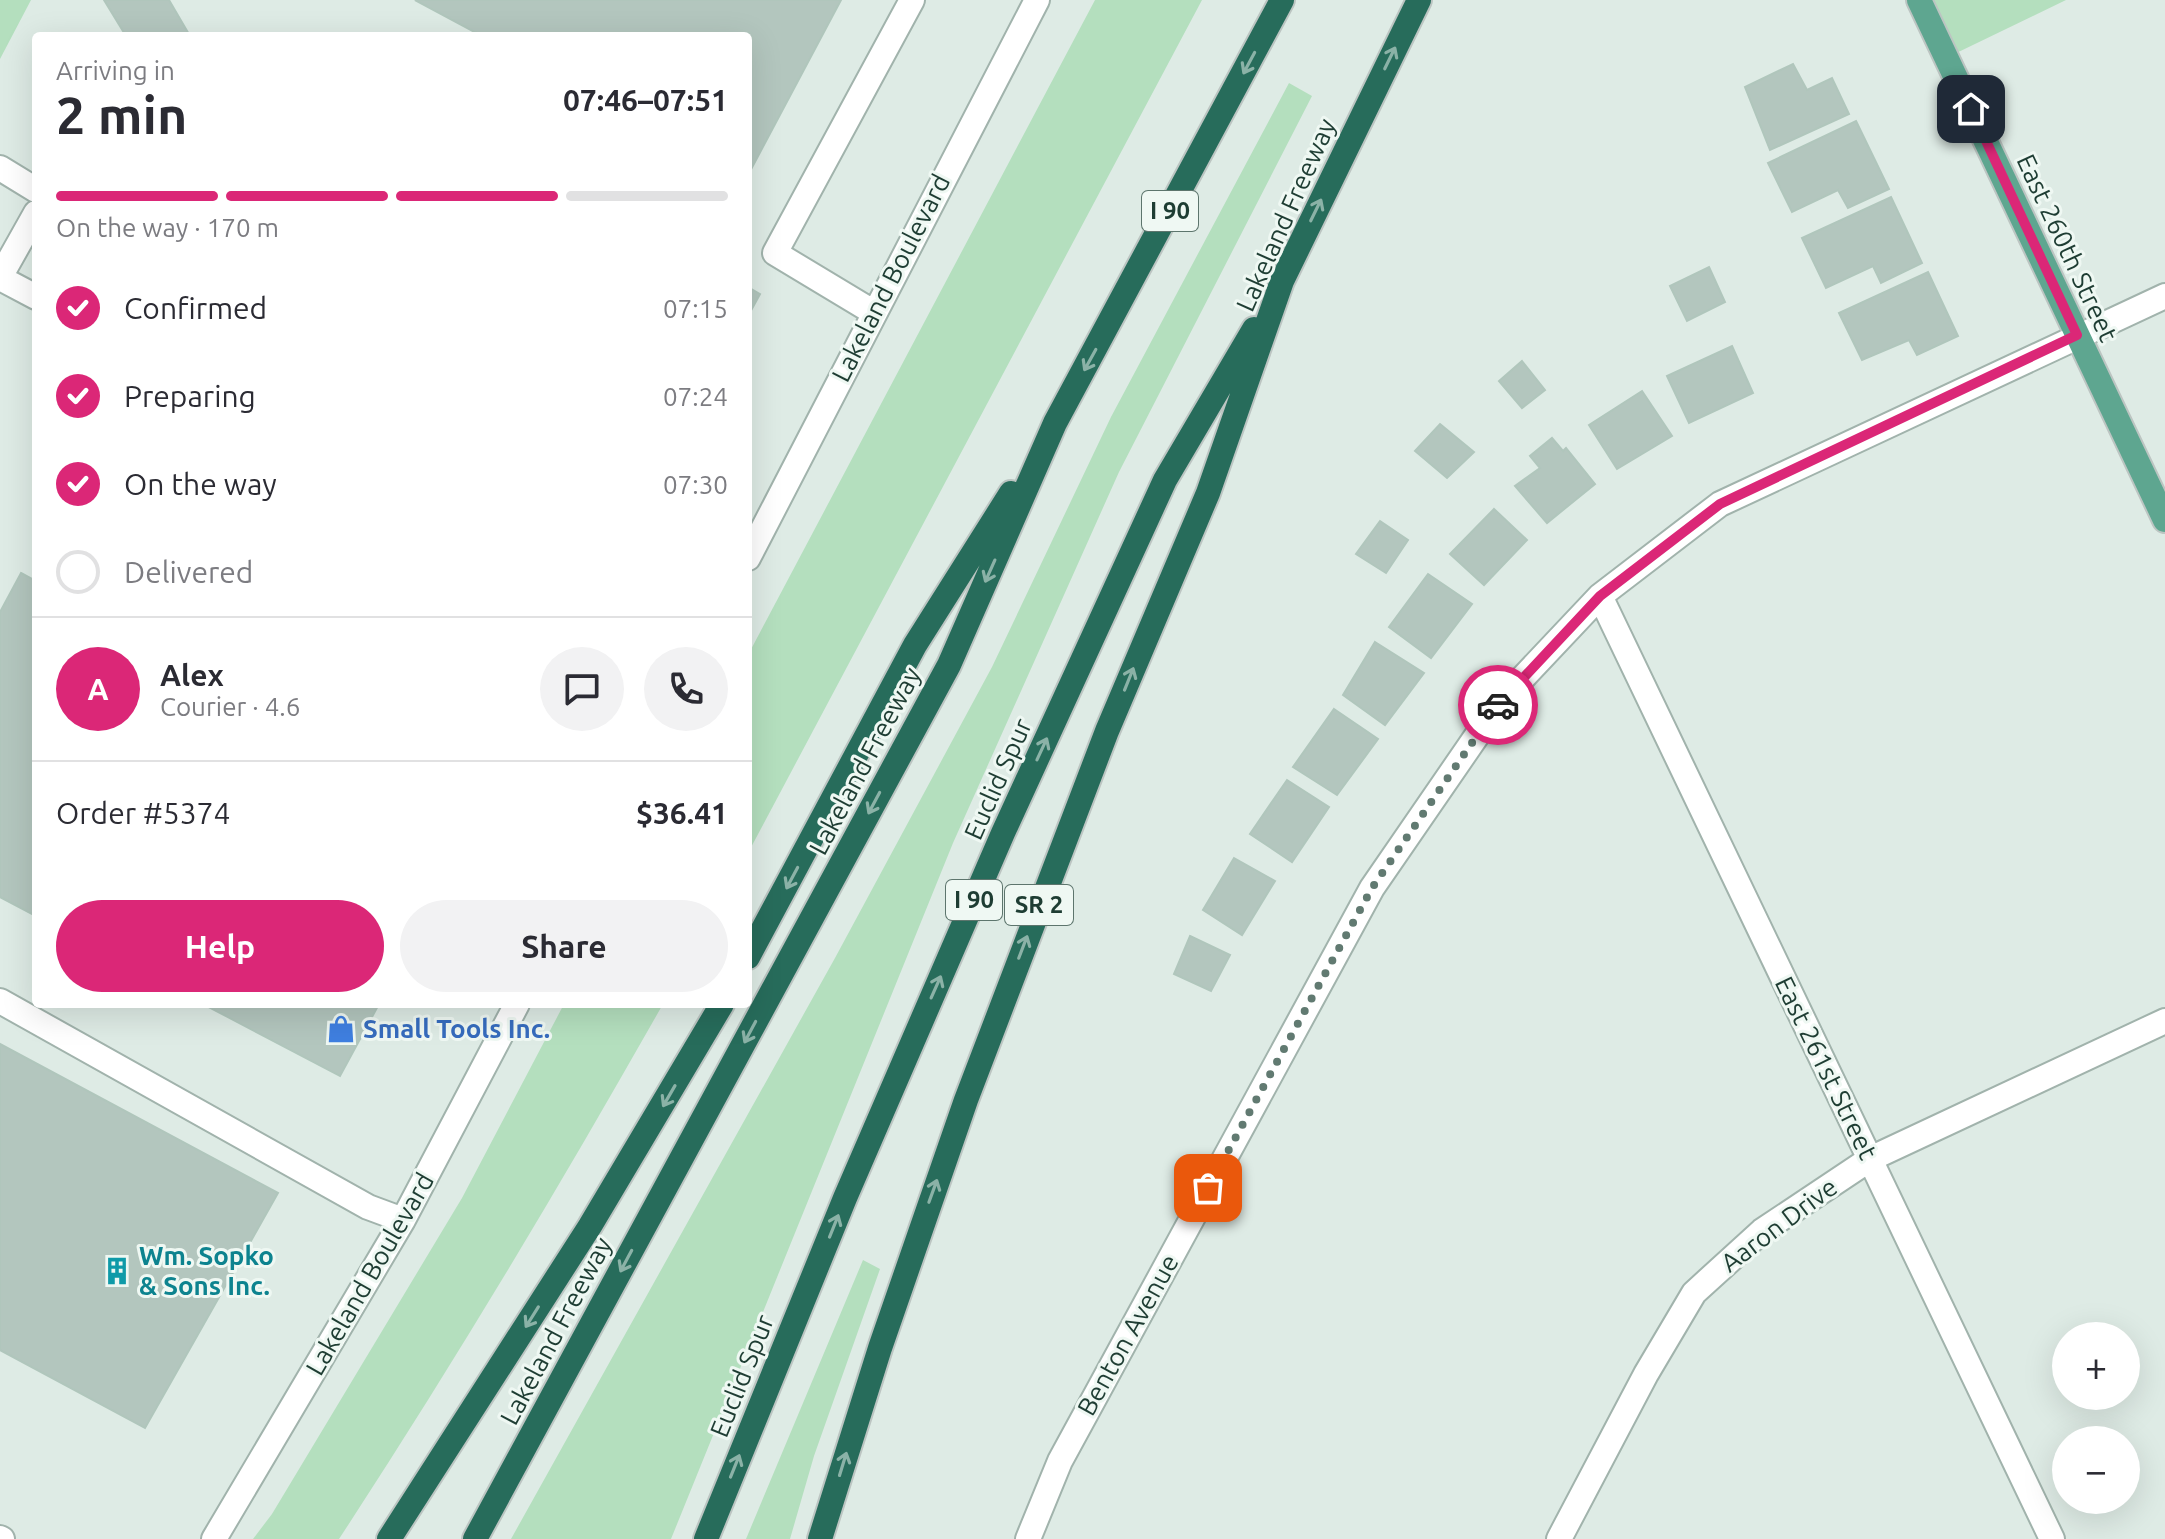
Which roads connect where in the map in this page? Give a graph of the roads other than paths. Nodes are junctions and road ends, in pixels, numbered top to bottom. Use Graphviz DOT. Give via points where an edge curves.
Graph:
graph roads {
  1 [pos="912,0"];
  2 [pos="1037,0"];
  3 [pos="1282,0"];
  4 [pos="1419,0"];
  5 [pos="1919,0"];
  6 [pos="0,168"];
  7 [pos="32,188"];
  8 [pos="32,220"];
  9 [pos="0,278"];
  10 [pos="1282,281"];
  11 [pos="32,295"];
  12 [pos="2165,296"];
  13 [pos="873,312"];
  14 [pos="2077,335"];
  15 [pos="1055,423"];
  16 [pos="2165,520"];
  17 [pos="752,541"];
  18 [pos="1600,596"];
  19 [pos="752,950"];
  20 [pos="0,1001"];
  21 [pos="515,1008"];
  22 [pos="720,1008"];
  23 [pos="2165,1021"];
  24 [pos="1870,1159"];
  25 [pos="403,1220"];
  26 [pos="214,1539"];
  27 [pos="389,1539"];
  28 [pos="475,1539"];
  29 [pos="706,1539"];
  30 [pos="820,1539"];
  31 [pos="1028,1539"];
  32 [pos="1559,1539"];
  33 [pos="2052,1539"];
  1 -- 13 [label="street" via="775,253"];
  2 -- 13 [label="street, Lakeland Boulevard"];
  3 -- 15 [label="highway, Lakeland Freeway / I 90, one-way"];
  10 -- 4 [label="highway, Lakeland Freeway / I 90, one-way"];
  5 -- 14 [label="main road, East 260th Street"];
  6 -- 7 [label="street"];
  8 -- 9 [label="street"];
  9 -- 11 [label="street"];
  29 -- 10 [label="highway, Euclid Spur / I 90, one-way" via="891,1091 1114,589 1165,480"];
  30 -- 10 [label="highway, Lakeland Freeway / SR 2, one-way" via="961,1113 1107,731 1208,493"];
  12 -- 14 [label="street, Benton Avenue"];
  13 -- 17 [label="street, Lakeland Boulevard"];
  14 -- 16 [label="main road, East 260th Street"];
  14 -- 18 [label="street, Benton Avenue" via="1720,504"];
  15 -- 19 [label="highway, I 90, one-way" via="915,645"];
  15 -- 28 [label="highway, Lakeland Freeway, one-way" via="949,665"];
  18 -- 24 [label="street, East 261st Street"];
  18 -- 31 [label="street, Benton Avenue" via="1500,702 1372,888 1060,1461"];
  20 -- 25 [label="street" via="368,1207"];
  21 -- 25 [label="street, Lakeland Boulevard"];
  22 -- 27 [label="highway, one-way" via="590,1226"];
  23 -- 24 [label="street, Aaron Drive"];
  24 -- 32 [label="street, Aaron Drive" via="1762,1231 1694,1293"];
  24 -- 33 [label="street, East 261st Street"];
  25 -- 26 [label="street, Lakeland Boulevard"];
}
